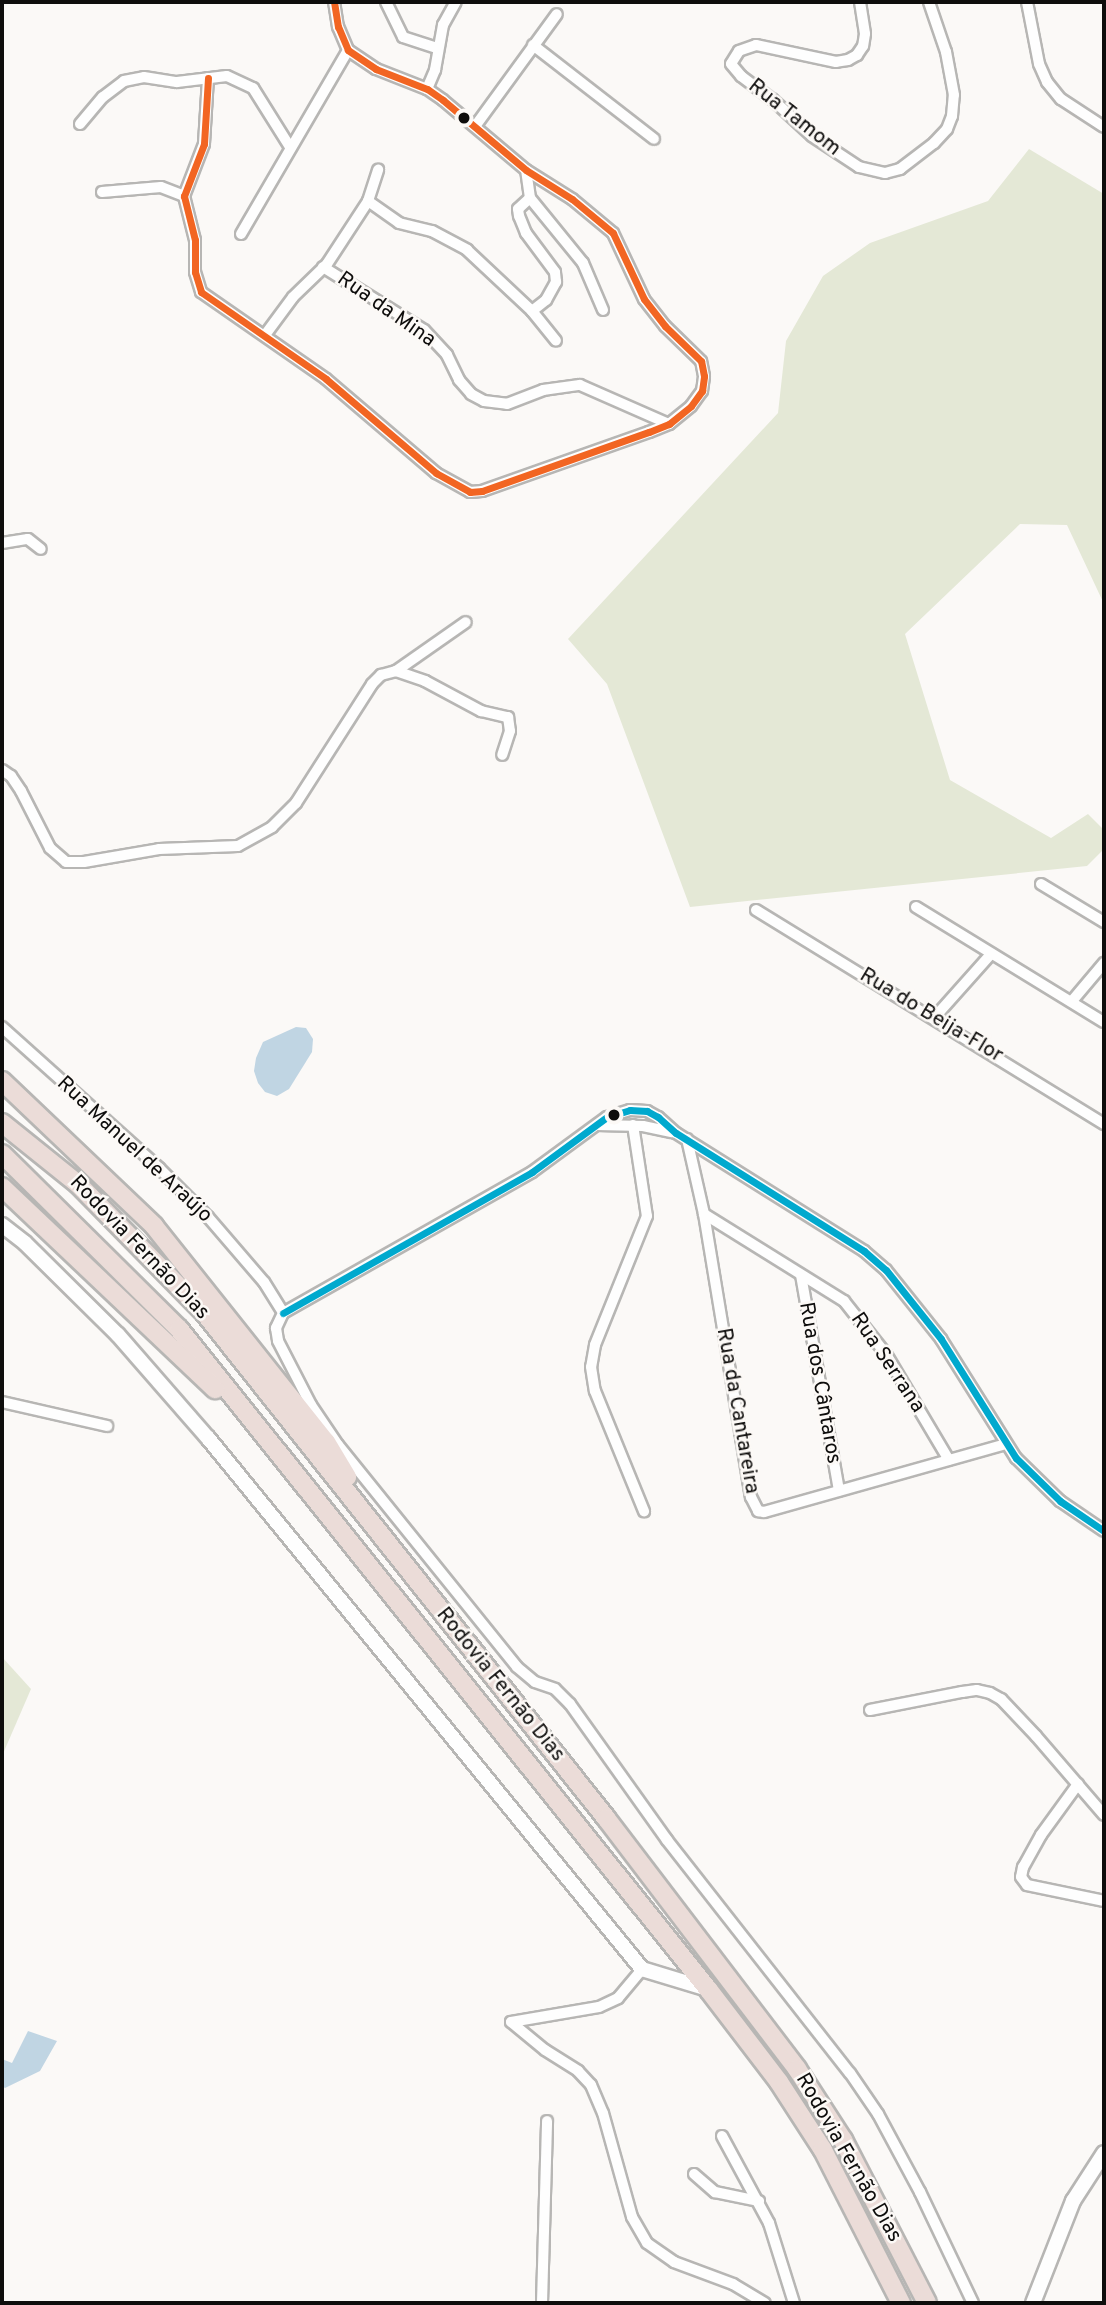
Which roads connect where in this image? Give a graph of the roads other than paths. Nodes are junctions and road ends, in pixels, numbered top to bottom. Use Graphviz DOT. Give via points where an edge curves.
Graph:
graph roads {
  1 [pos="334,2"];
  2 [pos="386,2"];
  3 [pos="456,2"];
  4 [pos="860,2"];
  5 [pos="929,2"];
  6 [pos="1027,2"];
  7 [pos="557,14"];
  8 [pos="533,45"];
  9 [pos="437,48"];
  10 [pos="348,50"];
  11 [pos="208,78"];
  12 [pos="427,89"];
  13 [pos="80,124"];
  14 [pos="476,125"];
  15 [pos="1104,127"];
  16 [pos="654,139"];
  17 [pos="290,147"];
  18 [pos="378,170"];
  19 [pos="526,170"];
  20 [pos="102,192"];
  21 [pos="184,196"];
  22 [pos="530,198"];
  23 [pos="368,201"];
  24 [pos="241,234"];
  25 [pos="323,267"];
  26 [pos="603,310"];
  27 [pos="532,311"];
  28 [pos="265,335"];
  29 [pos="556,341"];
  30 [pos="669,424"];
  31 [pos="2,543"];
  32 [pos="41,548"];
  33 [pos="466,622"];
  34 [pos="396,671"];
  35 [pos="502,755"];
  36 [pos="2,770"];
  37 [pos="1041,884"];
  38 [pos="916,906"];
  39 [pos="756,910"];
  40 [pos="1104,922"];
  41 [pos="991,954"];
  42 [pos="1104,963"];
  43 [pos="1072,1002"];
  44 [pos="934,1018"];
  45 [pos="1104,1022"];
  46 [pos="2,1027"];
  47 [pos="2,1081"];
  48 [pos="2,1123"];
  49 [pos="1104,1124"];
  50 [pos="597,1125"];
  51 [pos="633,1125"];
  52 [pos="676,1133"];
  53 [pos="687,1139"];
  54 [pos="2,1154"];
  55 [pos="2,1187"];
  56 [pos="704,1214"];
  57 [pos="2,1225"];
  58 [pos="127,1231"];
  59 [pos="800,1275"];
  60 [pos="220,1308"];
  61 [pos="283,1313"];
  62 [pos="2,1402"];
  63 [pos="107,1426"];
  64 [pos="1006,1444"];
  65 [pos="274,1448"];
  66 [pos="949,1460"];
  67 [pos="839,1491"];
  68 [pos="645,1511"];
  69 [pos="1104,1531"];
  70 [pos="380,1534"];
  71 [pos="870,1710"];
  72 [pos="1078,1784"];
  73 [pos="1104,1815"];
  74 [pos="1104,1901"];
  75 [pos="642,1969"];
  76 [pos="708,1989"];
  77 [pos="547,2121"];
  78 [pos="722,2136"];
  79 [pos="1104,2153"];
  80 [pos="694,2174"];
  81 [pos="759,2201"];
  82 [pos="751,2301"];
  83 [pos="1038,2302"];
  84 [pos="542,2303"];
  85 [pos="765,2303"];
  86 [pos="794,2303"];
  87 [pos="901,2303"];
  88 [pos="927,2303"];
  89 [pos="973,2303"];
  1 -- 10 [label="street"];
  2 -- 9 [label="street" via="402,37"];
  3 -- 9 [label="street"];
  4 -- 5 [label="street, Rua Tamom" via="863,46 848,60 836,62 756,45 739,51 731,64 812,136 859,167 885,173 900,169 934,143 952,116 954,95 948,62"];
  6 -- 15 [label="street" via="1047,82 1061,99"];
  7 -- 8 [label="street"];
  8 -- 14 [label="street"];
  8 -- 16 [label="street"];
  9 -- 12 [label="street"];
  10 -- 12 [label="street" via="394,78"];
  10 -- 17 [label="street"];
  11 -- 13 [label="street" via="124,80"];
  11 -- 17 [label="street" via="227,76 253,88"];
  11 -- 21 [label="street" via="204,144"];
  12 -- 14 [label="street"];
  14 -- 19 [label="street"];
  17 -- 24 [label="street"];
  18 -- 23 [label="street"];
  19 -- 22 [label="street"];
  19 -- 30 [label="street" via="582,206 613,233 644,299 701,361 702,391"];
  20 -- 21 [label="street" via="161,187"];
  21 -- 28 [label="street" via="201,292"];
  22 -- 26 [label="street" via="583,262"];
  22 -- 27 [label="street" via="518,209 522,225 555,272 556,282 546,300"];
  23 -- 25 [label="street"];
  23 -- 27 [label="street" via="399,223 432,231 467,250"];
  25 -- 28 [label="street, Rua da Mina"];
  25 -- 30 [label="street, Rua da Mina" via="424,330 447,355 459,380 484,401 507,404 543,390 580,385"];
  27 -- 29 [label="street"];
  28 -- 30 [label="street" via="364,408 436,473 470,492"];
  31 -- 32 [label="street" via="28,539"];
  33 -- 34 [label="street"];
  34 -- 35 [label="street" via="481,711 508,717 510,731"];
  34 -- 36 [label="street" via="381,675 372,684 296,803 272,827 238,846 159,849 66,862 50,848 27,800"];
  37 -- 40 [label="street"];
  38 -- 41 [label="street"];
  39 -- 44 [label="street, Rua do Beija-Flor"];
  41 -- 43 [label="street"];
  41 -- 44 [label="street"];
  42 -- 43 [label="street"];
  43 -- 45 [label="street"];
  44 -- 49 [label="street, Rua do Beija-Flor"];
  46 -- 61 [label="street, Rua Manuel de Araújo" via="208,1217 264,1282"];
  47 -- 60 [label="highway" via="154,1226"];
  48 -- 58 [label="highway, Rodovia Fernão Dias" via="78,1184"];
  50 -- 51 [label="street"];
  50 -- 52 [label="street" via="616,1113 647,1111"];
  50 -- 61 [label="street" via="522,1178"];
  51 -- 52 [label="street"];
  51 -- 68 [label="street" via="647,1216 595,1345 591,1367 595,1391"];
  52 -- 53 [label="street"];
  53 -- 56 [label="street, Rua da Cantareira"];
  53 -- 64 [label="street" via="834,1231 886,1270 941,1339"];
  54 -- 65 [label="highway, Rodovia Fernão Dias" via="179,1329"];
  55 -- 65 [label="highway"];
  56 -- 59 [label="street, Rua Serrana"];
  56 -- 67 [label="street, Rua da Cantareira" via="754,1505 764,1512"];
  57 -- 75 [label="street" via="118,1335 208,1438"];
  58 -- 60 [label="highway"];
  58 -- 70 [label="highway, Rodovia Fernão Dias" via="203,1311"];
  59 -- 66 [label="street, Rua Serrana" via="835,1294 856,1315 886,1354"];
  59 -- 67 [label="street, Rua dos Cântaros"];
  60 -- 70 [label="highway" via="326,1442"];
  61 -- 89 [label="street" via="276,1328 278,1341 338,1445 517,1667 570,1703 667,1840 850,2073 920,2192"];
  62 -- 63 [label="street"];
  64 -- 66 [label="street, Rua da Cantareira"];
  64 -- 69 [label="street" via="1041,1485"];
  65 -- 76 [label="highway, Rodovia Fernão Dias"];
  66 -- 67 [label="street, Rua da Cantareira"];
  70 -- 88 [label="highway, Rodovia Fernão Dias" via="606,1818 797,2069 843,2140"];
  71 -- 72 [label="street" via="962,1692 990,1693 1001,1699"];
  72 -- 73 [label="street"];
  72 -- 74 [label="street" via="1041,1835 1021,1877 1027,1885"];
  75 -- 76 [label="street"];
  75 -- 82 [label="street" via="618,1998 599,2007 511,2022 591,2085 632,2217 648,2243 674,2262 733,2284"];
  76 -- 87 [label="highway, Rodovia Fernão Dias" via="779,2082 823,2150"];
  77 -- 84 [label="street"];
  78 -- 81 [label="street"];
  79 -- 83 [label="street" via="1073,2201"];
  80 -- 81 [label="street" via="715,2192"];
  81 -- 86 [label="street"];
  82 -- 85 [label="street"];
}
